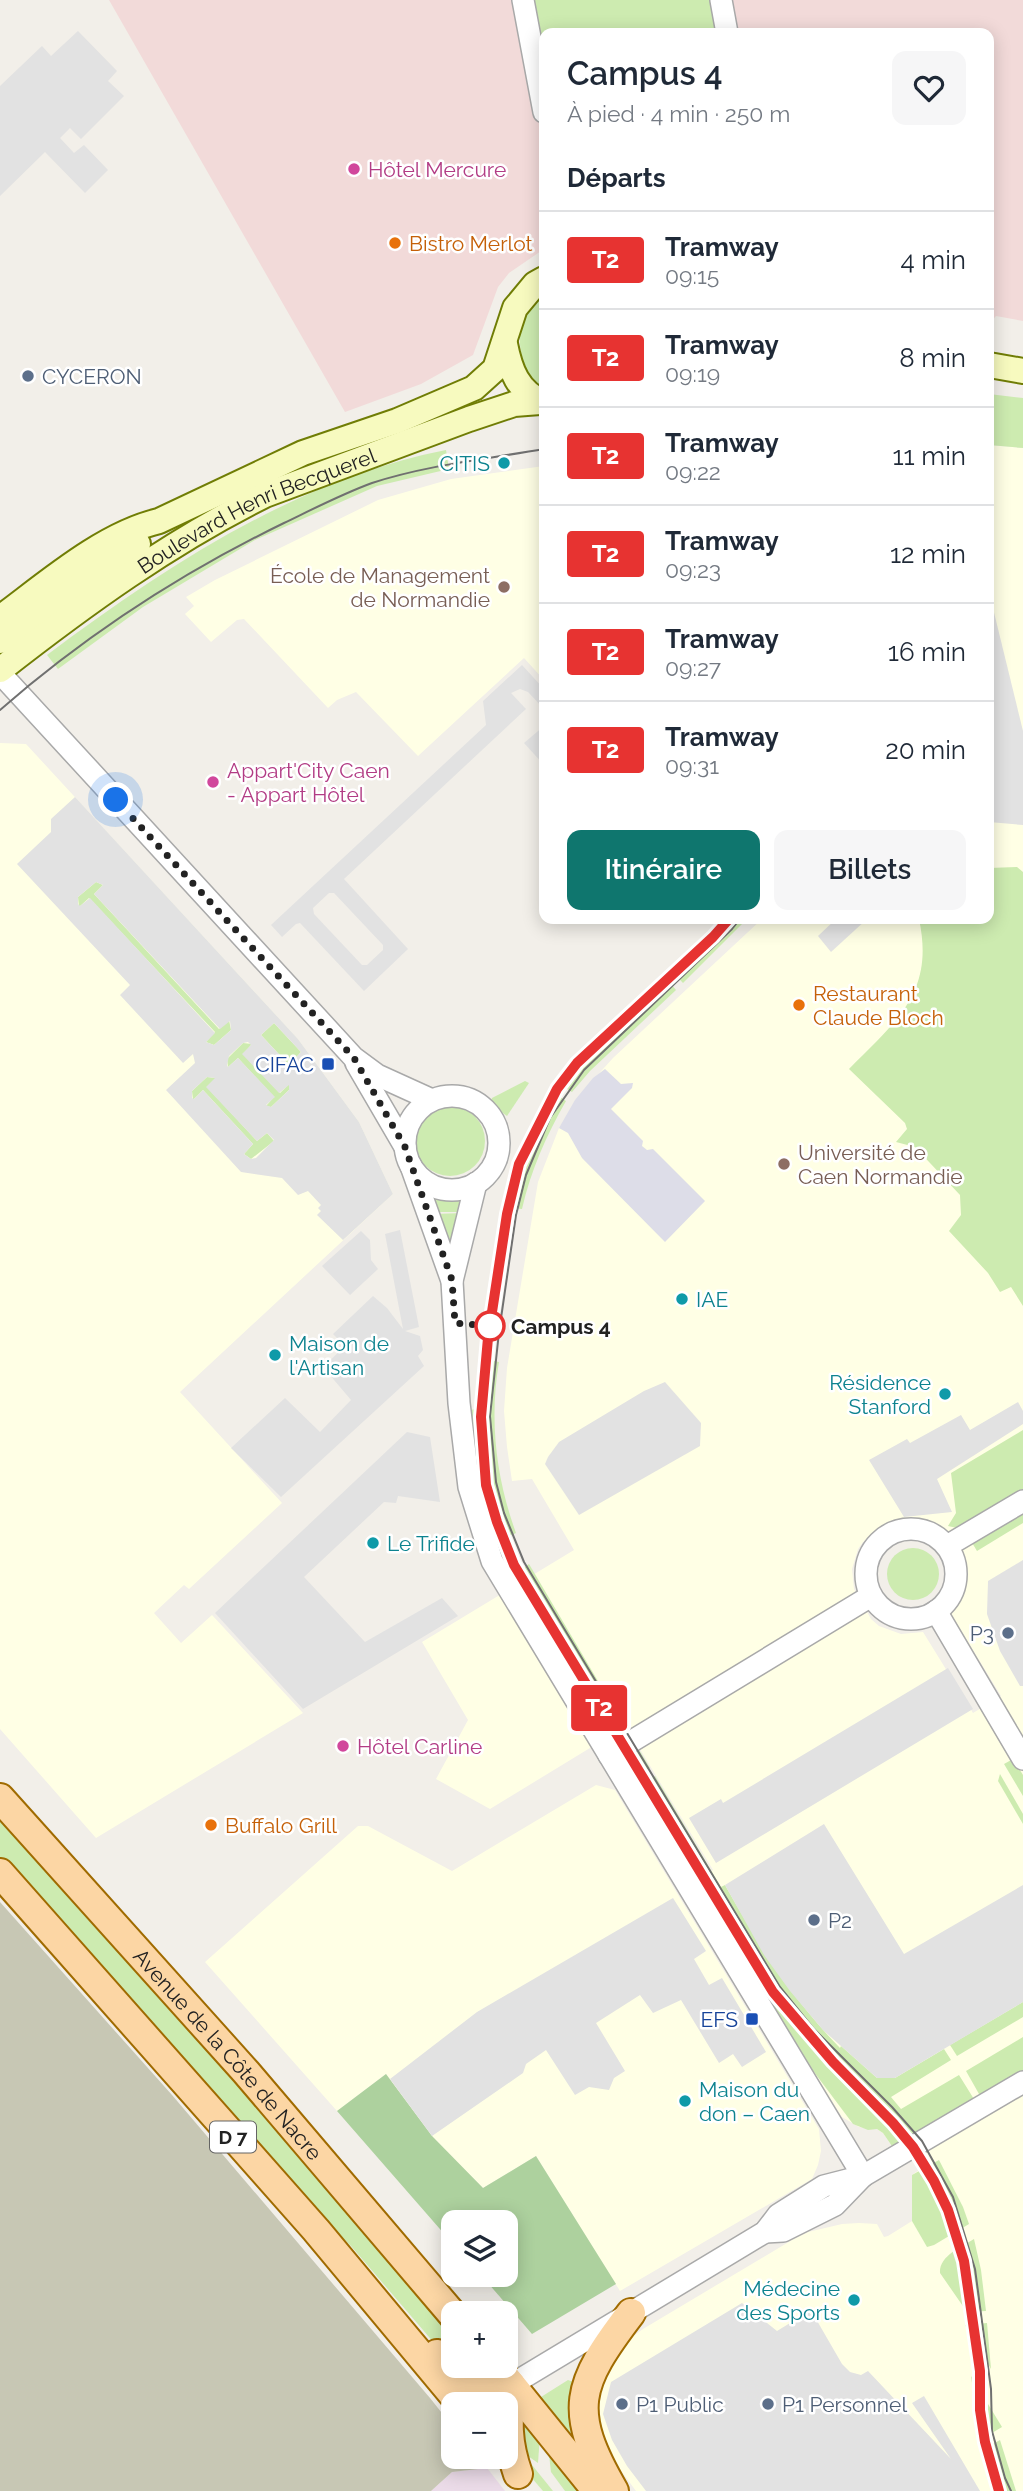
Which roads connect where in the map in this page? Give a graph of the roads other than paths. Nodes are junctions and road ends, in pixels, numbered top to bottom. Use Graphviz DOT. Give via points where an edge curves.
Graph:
graph roads {
  1 [pos="523,0"];
  2 [pos="721,0"];
  3 [pos="726,28"];
  4 [pos="539,85"];
  5 [pos="539,282"];
  6 [pos="505,344"];
  7 [pos="994,366"];
  8 [pos="1023,371"];
  9 [pos="994,381"];
  10 [pos="1023,384"];
  11 [pos="539,400"];
  12 [pos="539,402"];
  13 [pos="159,522"];
  14 [pos="0,618"];
  15 [pos="0,641"];
  16 [pos="0,672"];
  17 [pos="354,1058"];
  18 [pos="432,1100"];
  19 [pos="408,1157"];
  20 [pos="476,1183"];
  21 [pos="452,1280"];
  22 [pos="1023,1501"];
  23 [pos="947,1546"];
  24 [pos="871,1595"];
  25 [pos="936,1611"];
  26 [pos="609,1755"];
  27 [pos="1023,1759"];
  28 [pos="0,1798"];
  29 [pos="0,1873"];
  30 [pos="1023,2081"];
  31 [pos="863,2176"];
  32 [pos="316,2230"];
  33 [pos="441,2301"];
  34 [pos="631,2313"];
  35 [pos="441,2358"];
  36 [pos="518,2369"];
  37 [pos="466,2378"];
  38 [pos="495,2378"];
  39 [pos="503,2378"];
  40 [pos="505,2378"];
  41 [pos="451,2392"];
  42 [pos="518,2474"];
  43 [pos="597,2491"];
  44 [pos="614,2491"];
  1 -- 4 [label="street"];
  2 -- 3 [label="street"];
  5 -- 6 [label="main road" via="515,308"];
  6 -- 11 [label="main road" via="510,369 522,388"];
  6 -- 13 [label="main road, Boulevard Henri Becquerel" via="495,369 463,394 303,453"];
  7 -- 8 [label="main road"];
  9 -- 10 [label="main road"];
  12 -- 16 [label="main road, Boulevard Henri Becquerel" via="514,404 469,419 234,510 108,589"];
  13 -- 14 [label="main road, Boulevard Henri Becquerel" via="136,527 86,557"];
  13 -- 15 [label="main road, Boulevard Henri Becquerel" via="155,532"];
  16 -- 17 [label="street"];
  17 -- 18 [label="street" via="377,1075"];
  17 -- 19 [label="street"];
  18 -- 19 [label="street" via="417,1111 408,1126"];
  18 -- 20 [label="street" via="461,1097 484,1108 491,1117 499,1142 494,1165"];
  19 -- 20 [label="street" via="428,1184 458,1190"];
  19 -- 21 [label="street"];
  20 -- 21 [label="street"];
  21 -- 26 [label="street" via="459,1404 469,1487 481,1528 492,1561"];
  22 -- 23 [label="street"];
  23 -- 24 [label="street" via="918,1529 885,1536 868,1557 866,1583"];
  23 -- 25 [label="street" via="954,1559 955,1581 947,1601"];
  24 -- 25 [label="street" via="880,1607 907,1619"];
  24 -- 26 [label="street"];
  25 -- 27 [label="street"];
  26 -- 31 [label="street"];
  28 -- 33 [label="main road, Avenue de la Côte de Nacre / D 7" via="246,2072"];
  29 -- 32 [label="main road, D 7"];
  30 -- 31 [label="street"];
  31 -- 34 [label="street" via="824,2186 778,2215 765,2232"];
  32 -- 35 [label="main road" via="359,2261"];
  32 -- 41 [label="main road, D 7"];
  34 -- 36 [label="street"];
  34 -- 44 [label="main road" via="604,2350 588,2380 583,2402 584,2424 595,2458"];
  37 -- 38 [label="main road" via="475,2383"];
  39 -- 42 [label="main road" via="509,2450"];
  40 -- 43 [label="main road"];
}
